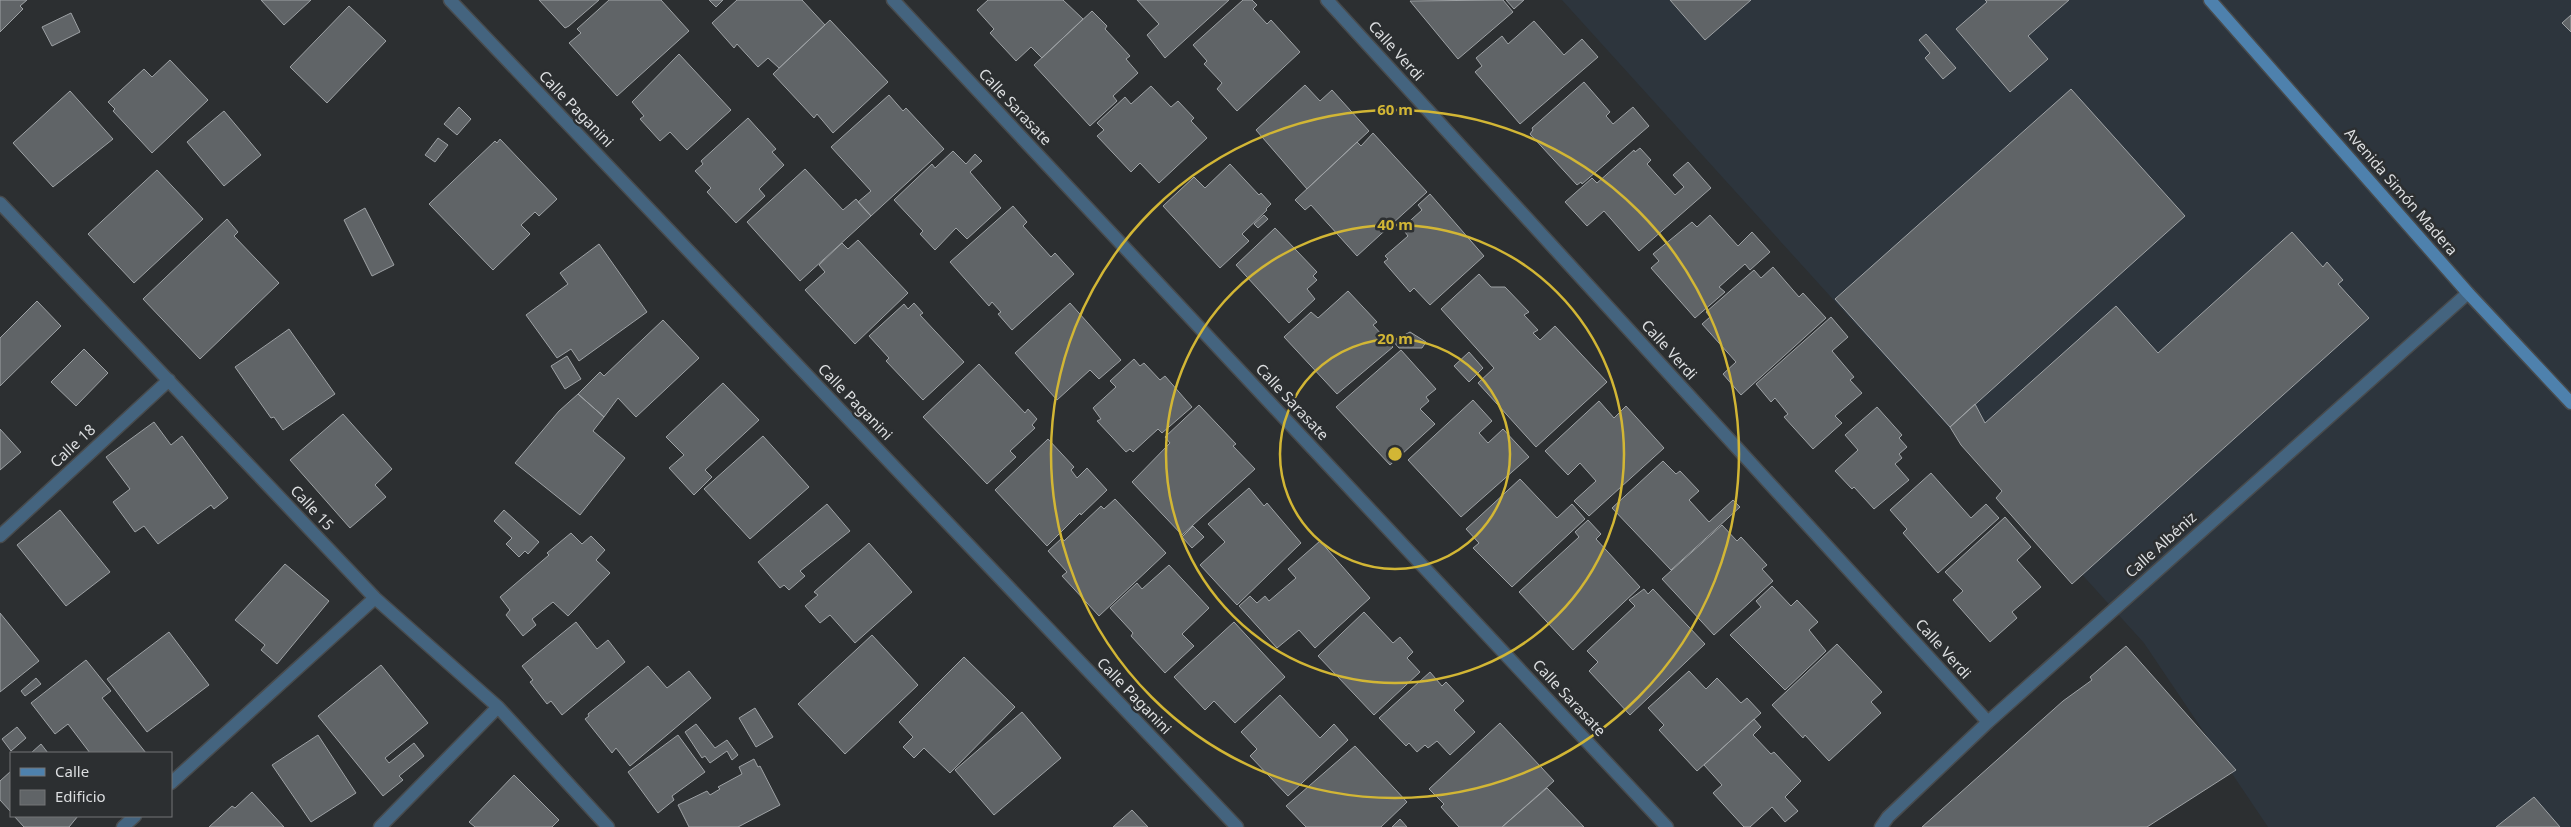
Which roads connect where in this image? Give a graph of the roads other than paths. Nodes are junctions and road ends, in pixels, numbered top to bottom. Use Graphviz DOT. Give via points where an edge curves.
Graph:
graph roads {
  1 [pos="450,0"];
  2 [pos="893,0"];
  3 [pos="1327,0"];
  4 [pos="2210,0"];
  5 [pos="0,203"];
  6 [pos="2468,293"];
  7 [pos="169,380"];
  8 [pos="2571,403"];
  9 [pos="0,536"];
  10 [pos="375,598"];
  11 [pos="498,707"];
  12 [pos="1988,722"];
  13 [pos="172,782"];
  14 [pos="134,817"];
  15 [pos="123,827"];
  16 [pos="380,827"];
  17 [pos="608,827"];
  18 [pos="1237,827"];
  19 [pos="1667,827"];
  20 [pos="1881,827"];
  1 -- 18 [label="street, Calle Paganini"];
  2 -- 19 [label="street, Calle Sarasate"];
  3 -- 12 [label="street, Calle Verdi"];
  4 -- 6 [label="street, Avenida Simón Madera"];
  5 -- 7 [label="street, Calle 15"];
  6 -- 8 [label="street, Avenida Simón Madera"];
  6 -- 12 [label="street, Calle Albéniz"];
  7 -- 9 [label="street, Calle 18"];
  7 -- 10 [label="street, Calle 15"];
  10 -- 11 [label="street, Calle 15"];
  10 -- 13 [label="street"];
  11 -- 16 [label="street"];
  11 -- 17 [label="street, Calle 15"];
  12 -- 20 [label="street, Calle Albéniz"];
  14 -- 15 [label="street"];
}
